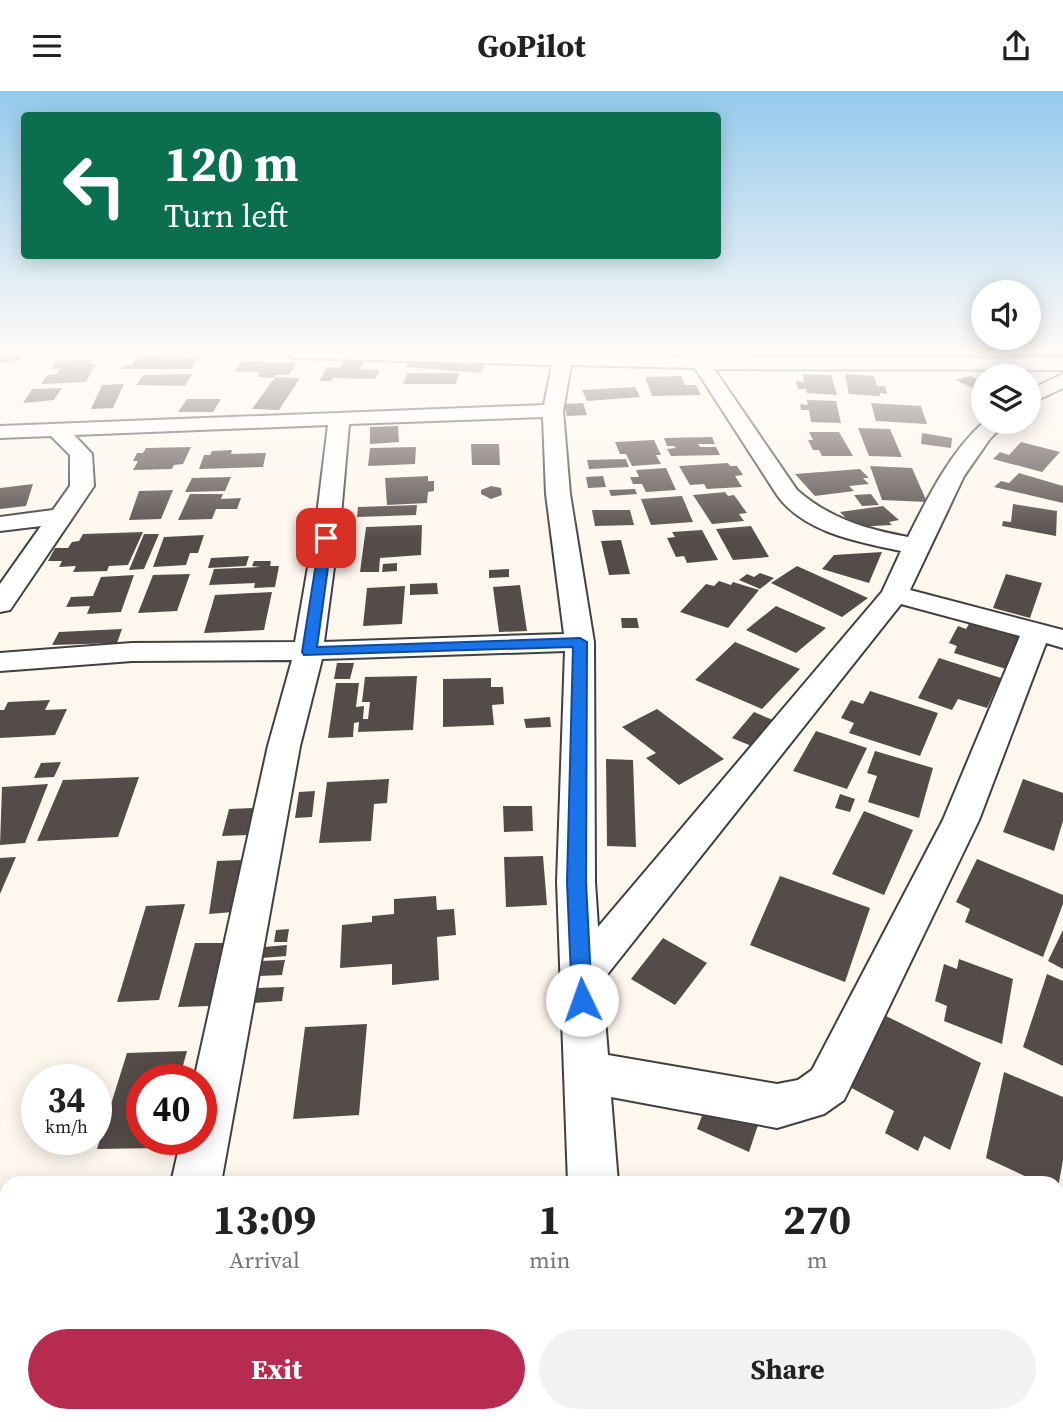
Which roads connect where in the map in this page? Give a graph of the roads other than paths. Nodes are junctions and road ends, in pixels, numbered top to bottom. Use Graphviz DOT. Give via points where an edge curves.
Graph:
graph roads {
  1 [pos="427,415"];
  2 [pos="553,415"];
  3 [pos="737,415"];
  4 [pos="339,418"];
  5 [pos="57,429"];
  6 [pos="0,432"];
  7 [pos="984,434"];
  8 [pos="59,517"];
  9 [pos="0,524"];
  10 [pos="915,546"];
  11 [pos="895,594"];
  12 [pos="0,604"];
  13 [pos="1050,635"];
  14 [pos="580,642"];
  15 [pos="309,652"];
  16 [pos="0,662"];
  17 [pos="581,977"];
  18 [pos="587,1072"];
  19 [pos="197,1176"];
  20 [pos="593,1176"];
  1 -- 4 [label="street"];
  2 -- 14 [label="street" via="558,494"];
  3 -- 10 [label="street" via="798,505 851,532"];
  4 -- 5 [label="street"];
  4 -- 15 [label="street"];
  5 -- 6 [label="street"];
  5 -- 8 [label="street" via="81,454 82,486"];
  7 -- 10 [label="street" via="968,451"];
  8 -- 9 [label="street"];
  8 -- 12 [label="street"];
  10 -- 11 [label="street"];
  11 -- 13 [label="street"];
  11 -- 17 [label="street"];
  13 -- 18 [label="street" via="828,1085 808,1099 777,1106"];
  14 -- 15 [label="street"];
  14 -- 17 [label="street" via="576,882"];
  15 -- 16 [label="street" via="132,652"];
  15 -- 19 [label="street" via="285,746"];
  17 -- 18 [label="street"];
  18 -- 20 [label="street"];
}
